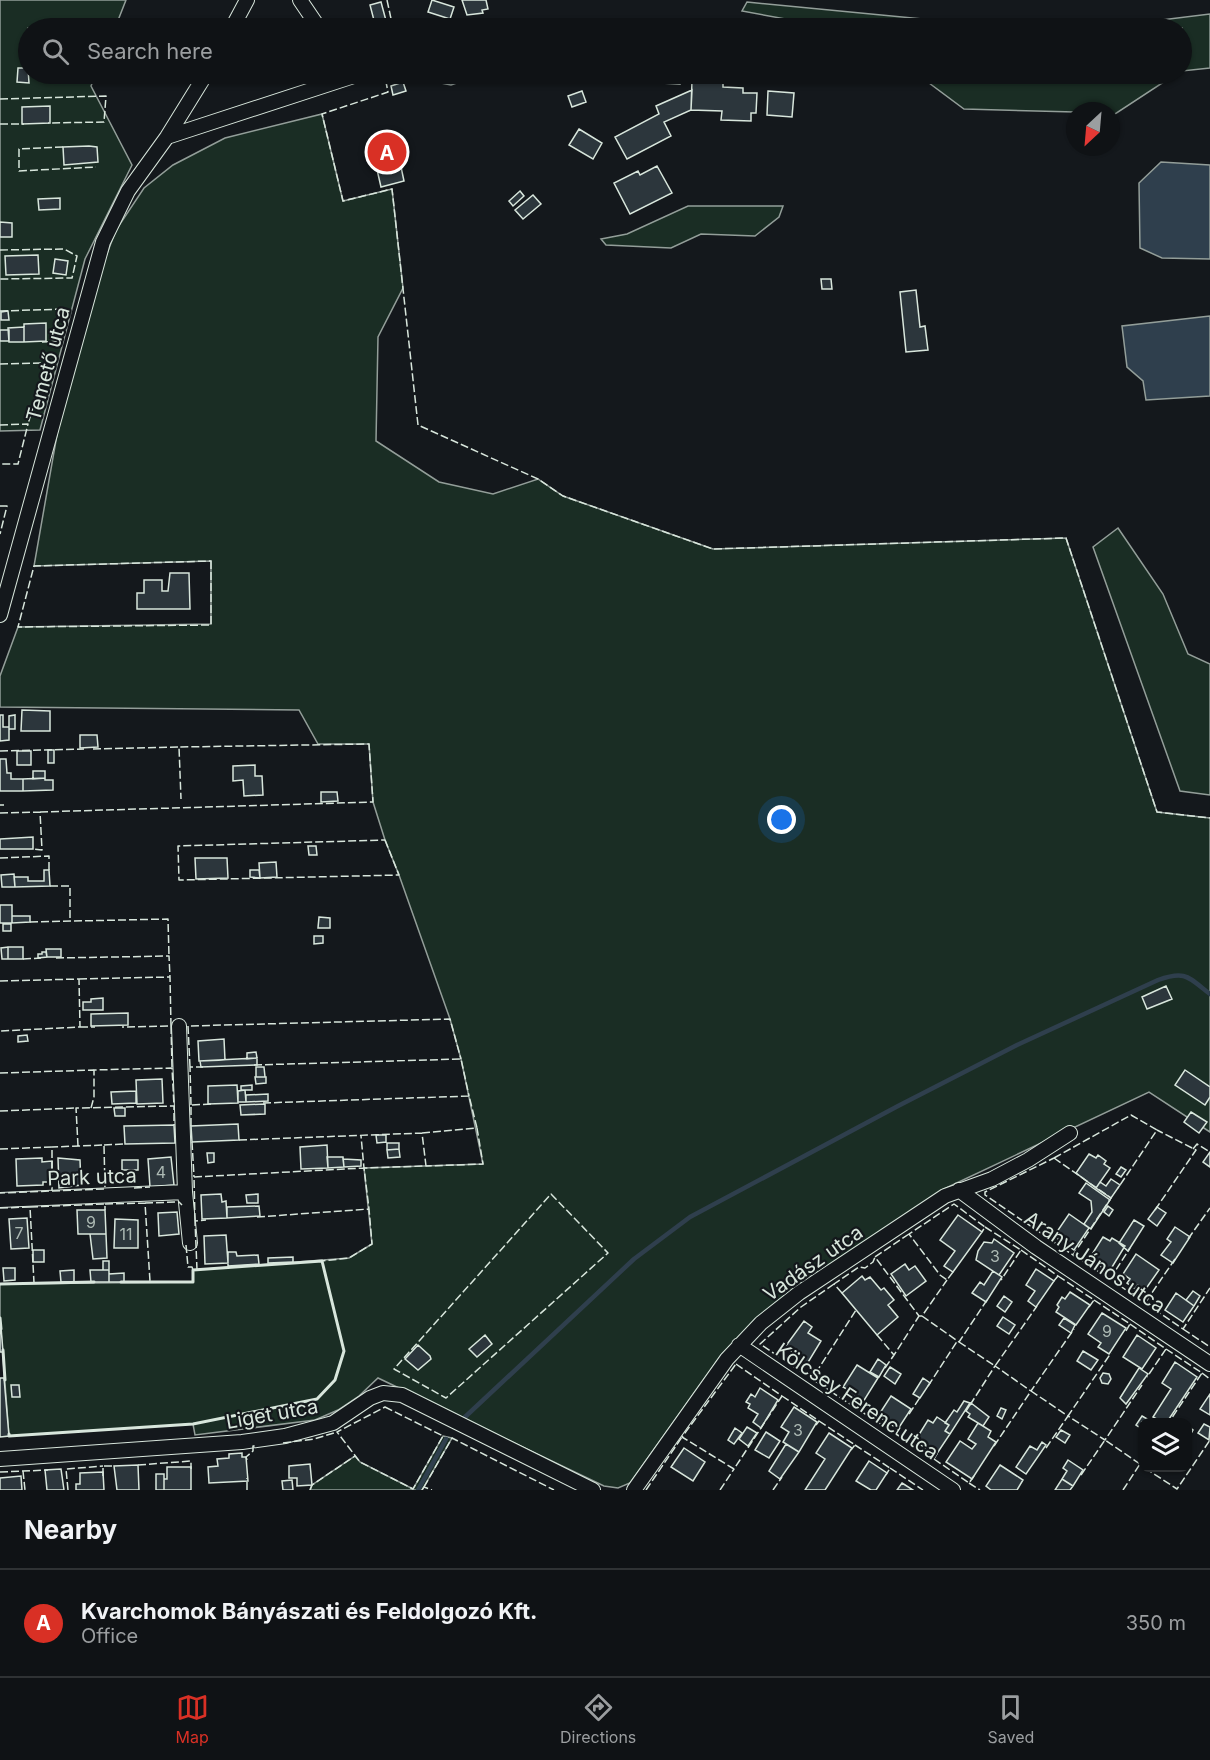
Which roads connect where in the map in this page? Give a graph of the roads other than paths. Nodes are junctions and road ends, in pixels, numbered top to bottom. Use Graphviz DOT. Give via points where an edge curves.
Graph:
graph roads {
  1 [pos="248,0"];
  2 [pos="300,0"];
  3 [pos="238,18"];
  4 [pos="312,18"];
  5 [pos="200,84"];
  6 [pos="329,84"];
  7 [pos="167,137"];
  8 [pos="0,560"];
  9 [pos="15,560"];
  10 [pos="0,615"];
  11 [pos="179,1026"];
  12 [pos="1070,1134"];
  13 [pos="959,1190"];
  14 [pos="185,1192"];
  15 [pos="0,1200"];
  16 [pos="190,1243"];
  17 [pos="739,1345"];
  18 [pos="1210,1364"];
  19 [pos="0,1459"];
  20 [pos="593,1490"];
  21 [pos="634,1490"];
  22 [pos="953,1490"];
  1 -- 3 [label="street"];
  2 -- 4 [label="street"];
  5 -- 7 [label="street, Temető utca"];
  6 -- 7 [label="street"];
  7 -- 9 [label="street, Temető utca" via="128,191 103,242"];
  8 -- 9 [label="street"];
  9 -- 10 [label="street, Temető utca"];
  11 -- 14 [label="street"];
  12 -- 13 [label="street, Vadász utca" via="992,1179"];
  13 -- 17 [label="street, Vadász utca" via="799,1293"];
  13 -- 18 [label="street, Arany János utca"];
  14 -- 15 [label="street, Park utca"];
  14 -- 16 [label="street"];
  17 -- 21 [label="street, Vadász utca"];
  17 -- 22 [label="street, Kölcsey Ferenc utca"];
  19 -- 20 [label="street, Liget utca" via="285,1436 333,1423 370,1398 392,1393"];
}
